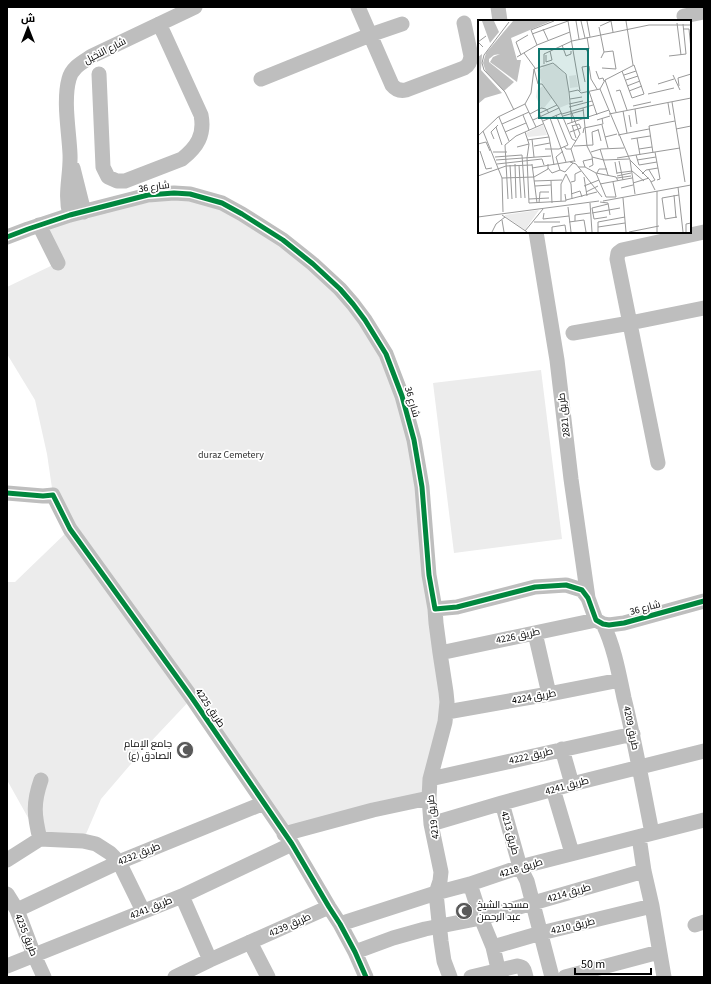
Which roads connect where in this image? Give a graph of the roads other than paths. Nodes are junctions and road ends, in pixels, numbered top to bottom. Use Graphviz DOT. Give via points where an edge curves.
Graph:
graph roads {
  1 [pos="195,7"];
  2 [pos="358,7"];
  3 [pos="704,12"];
  4 [pos="684,16"];
  5 [pos="159,24"];
  6 [pos="402,24"];
  7 [pos="464,24"];
  8 [pos="370,35"];
  9 [pos="99,74"];
  10 [pos="261,79"];
  11 [pos="77,214"];
  12 [pos="39,225"];
  13 [pos="704,232"];
  14 [pos="536,233"];
  15 [pos="7,237"];
  16 [pos="58,263"];
  17 [pos="704,308"];
  18 [pos="630,323"];
  19 [pos="573,333"];
  20 [pos="658,463"];
  21 [pos="7,493"];
  22 [pos="588,598"];
  23 [pos="704,601"];
  24 [pos="435,609"];
  25 [pos="599,622"];
  26 [pos="536,633"];
  27 [pos="440,653"];
  28 [pos="620,680"];
  29 [pos="549,694"];
  30 [pos="447,712"];
  31 [pos="633,734"];
  32 [pos="562,749"];
  33 [pos="704,751"];
  34 [pos="639,767"];
  35 [pos="430,779"];
  36 [pos="41,780"];
  37 [pos="572,784"];
  38 [pos="553,789"];
  39 [pos="429,798"];
  40 [pos="264,803"];
  41 [pos="502,803"];
  42 [pos="704,820"];
  43 [pos="431,824"];
  44 [pos="645,835"];
  45 [pos="40,839"];
  46 [pos="288,839"];
  47 [pos="572,853"];
  48 [pos="7,860"];
  49 [pos="119,862"];
  50 [pos="520,867"];
  51 [pos="644,871"];
  52 [pos="470,884"];
  53 [pos="436,893"];
  54 [pos="7,894"];
  55 [pos="182,896"];
  56 [pos="533,903"];
  57 [pos="652,906"];
  58 [pos="329,908"];
  59 [pos="17,910"];
  60 [pos="143,911"];
  61 [pos="481,918"];
  62 [pos="340,924"];
  63 [pos="439,927"];
  64 [pos="541,934"];
  65 [pos="250,942"];
  66 [pos="493,947"];
  67 [pos="355,952"];
  68 [pos="659,952"];
  69 [pos="34,956"];
  70 [pos="210,960"];
  71 [pos="7,966"];
  72 [pos="499,973"];
  73 [pos="44,977"];
  74 [pos="175,977"];
  75 [pos="268,977"];
  76 [pos="366,977"];
  77 [pos="450,977"];
  78 [pos="471,977"];
  79 [pos="526,977"];
  80 [pos="552,977"];
  81 [pos="565,977"];
  82 [pos="664,977"];
  1 -- 5 [label="street, شارع النخيل"];
  2 -- 8 [label="street"];
  3 -- 4 [label="street"];
  5 -- 9 [label="street" via="202,121 196,146 182,159 125,181 108,177 104,167"];
  5 -- 11 [label="street, شارع النخيل" via="92,56 78,65 69,79 67,106 70,155 67,201"];
  6 -- 8 [label="street"];
  7 -- 8 [label="street" via="472,56 468,65 403,91 392,85"];
  8 -- 10 [label="street"];
  11 -- 12 [label="street, شارع 36"];
  11 -- 24 [label="street, شارع 36" via="148,195 174,193 190,194 222,203 282,240 340,289 365,320 386,354 402,396 414,440 422,487 429,575"];
  12 -- 15 [label="street, شارع 36"];
  12 -- 16 [label="street"];
  13 -- 18 [label="street" via="618,253"];
  14 -- 22 [label="street, طريق 2821" via="557,360"];
  17 -- 18 [label="street"];
  18 -- 19 [label="street"];
  18 -- 20 [label="street"];
  21 -- 40 [label="street, طريق 4225" via="53,495 70,529"];
  22 -- 24 [label="street" via="582,590 566,585 542,586 456,607"];
  22 -- 25 [label="street"];
  23 -- 25 [label="street, شارع 36" via="624,623 609,625"];
  24 -- 27 [label="street, طريق 4219"];
  25 -- 26 [label="street, طريق 4226"];
  25 -- 28 [label="street, طريق 4209" via="609,638"];
  26 -- 27 [label="street, طريق 4226"];
  26 -- 29 [label="street"];
  27 -- 30 [label="street, طريق 4219"];
  28 -- 29 [label="street, طريق 4224"];
  28 -- 31 [label="street, طريق 4209"];
  29 -- 30 [label="street, طريق 4224"];
  30 -- 35 [label="street, طريق 4219"];
  31 -- 32 [label="street, طريق 4222"];
  31 -- 34 [label="street, طريق 4209"];
  32 -- 35 [label="street, طريق 4222"];
  32 -- 37 [label="street"];
  33 -- 34 [label="street, طريق 4241"];
  34 -- 37 [label="street, طريق 4241"];
  34 -- 44 [label="street, طريق 4209"];
  35 -- 39 [label="street, طريق 4219"];
  36 -- 45 [label="street" via="35,808"];
  37 -- 38 [label="street, طريق 4241"];
  38 -- 41 [label="street, طريق 4241"];
  38 -- 47 [label="street"];
  39 -- 43 [label="street, طريق 4219"];
  39 -- 46 [label="street, طريق 4241" via="373,810"];
  40 -- 46 [label="street, طريق 4225"];
  40 -- 49 [label="street, طريق 4232"];
  41 -- 43 [label="street, طريق 4241"];
  41 -- 50 [label="street, طريق 4213"];
  42 -- 44 [label="street, طريق 4218"];
  43 -- 53 [label="street, طريق 4219" via="441,872"];
  44 -- 47 [label="street, طريق 4218"];
  44 -- 51 [label="street, طريق 4209"];
  45 -- 48 [label="street"];
  45 -- 49 [label="street" via="96,844"];
  46 -- 55 [label="street, طريق 4241"];
  46 -- 58 [label="street, طريق 4225"];
  47 -- 50 [label="street, طريق 4218"];
  49 -- 59 [label="street, طريق 4232"];
  49 -- 60 [label="street"];
  50 -- 52 [label="street, طريق 4218"];
  50 -- 56 [label="street, طريق 4213"];
  51 -- 56 [label="street, طريق 4214"];
  51 -- 57 [label="street, طريق 4209"];
  52 -- 53 [label="street, طريق 4218"];
  52 -- 61 [label="street"];
  53 -- 62 [label="street, طريق 4218"];
  53 -- 63 [label="street, طريق 4219"];
  54 -- 59 [label="street, طريق 4235"];
  55 -- 60 [label="street, طريق 4241"];
  55 -- 70 [label="street"];
  56 -- 61 [label="street, طريق 4214"];
  56 -- 64 [label="street, طريق 4213"];
  57 -- 64 [label="street, طريق 4210"];
  57 -- 68 [label="street, طريق 4209"];
  58 -- 62 [label="street, طريق 4225"];
  58 -- 65 [label="street, طريق 4239"];
  59 -- 69 [label="street, طريق 4235"];
  60 -- 69 [label="street, طريق 4241"];
  61 -- 63 [label="street, طريق 4214"];
  61 -- 66 [label="street"];
  62 -- 67 [label="street, طريق 4225"];
  63 -- 67 [label="street, طريق 4214" via="393,938"];
  63 -- 77 [label="street, طريق 4219" via="444,961"];
  64 -- 66 [label="street, طريق 4210"];
  64 -- 80 [label="street, طريق 4213"];
  65 -- 70 [label="street, طريق 4239"];
  65 -- 75 [label="street"];
  66 -- 72 [label="street"];
  67 -- 76 [label="street, طريق 4225"];
  68 -- 81 [label="street"];
  68 -- 82 [label="street, طريق 4209"];
  69 -- 71 [label="street, طريق 4241"];
  69 -- 73 [label="street, طريق 4235"];
  70 -- 74 [label="street, طريق 4239"];
  72 -- 78 [label="street"];
  72 -- 79 [label="street" via="521,966"];
}
